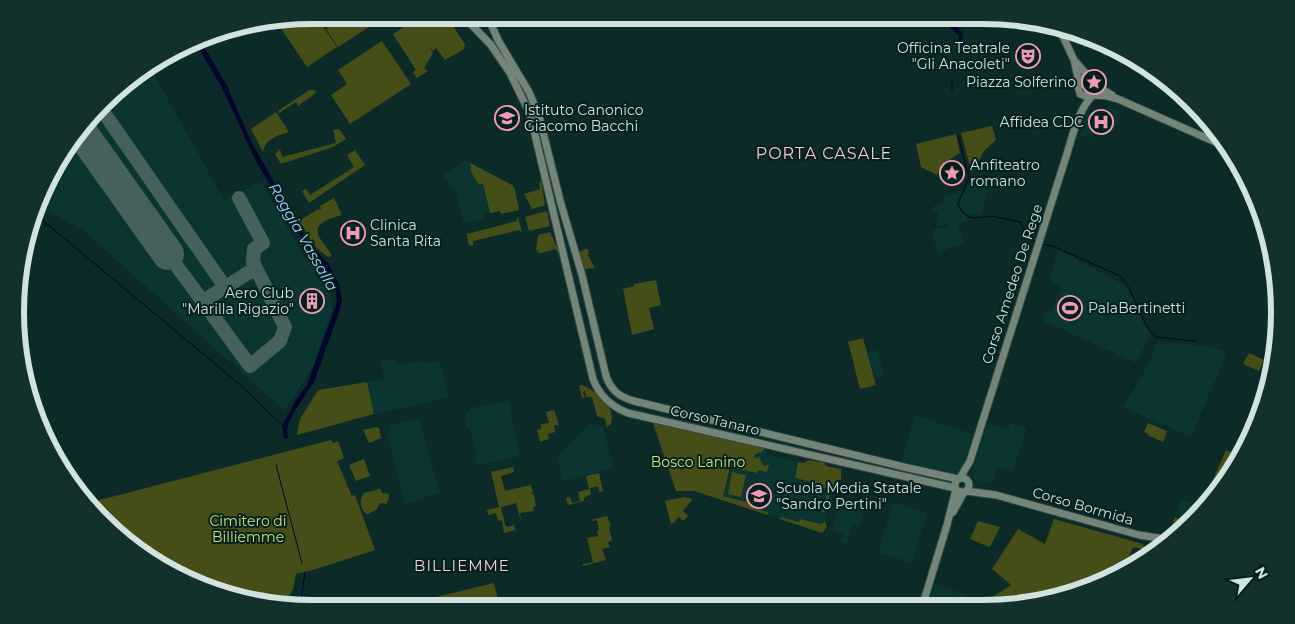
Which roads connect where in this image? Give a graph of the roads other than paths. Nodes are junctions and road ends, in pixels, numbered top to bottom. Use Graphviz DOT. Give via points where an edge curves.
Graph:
graph roads {
  1 [pos="471,24"];
  2 [pos="491,24"];
  3 [pos="1062,35"];
  4 [pos="1074,60"];
  5 [pos="1089,77"];
  6 [pos="1078,82"];
  7 [pos="1098,86"];
  8 [pos="1082,95"];
  9 [pos="1092,95"];
  10 [pos="1118,99"];
  11 [pos="1080,114"];
  12 [pos="1216,142"];
  13 [pos="847,453"];
  14 [pos="964,480"];
  15 [pos="956,488"];
  16 [pos="965,492"];
  17 [pos="996,495"];
  18 [pos="947,525"];
  19 [pos="1161,539"];
  20 [pos="924,600"];
  1 -- 15 [label="main road, Corso Tanaro" via="484,36 510,74 532,120 593,379 606,399 624,411"];
  2 -- 13 [label="main road, Corso Tanaro" via="529,92 542,126 609,386 623,398"];
  3 -- 4 [label="main road"];
  4 -- 5 [label="main road"];
  4 -- 6 [label="main road"];
  5 -- 6 [label="main road"];
  5 -- 7 [label="main road"];
  6 -- 8 [label="main road"];
  7 -- 9 [label="main road"];
  7 -- 10 [label="main road"];
  8 -- 9 [label="main road"];
  8 -- 11 [label="main road, Corso Amedeo De Rege"];
  9 -- 10 [label="main road"];
  9 -- 11 [label="main road, Corso Amedeo De Rege"];
  10 -- 12 [label="main road"];
  11 -- 14 [label="main road, Corso Amedeo De Rege"];
  13 -- 14 [label="main road, Corso Bormida"];
  14 -- 15 [label="main road" via="955,482"];
  14 -- 16 [label="main road" via="969,488"];
  14 -- 17 [label="main road, Corso Bormida"];
  15 -- 16 [label="main road"];
  15 -- 18 [label="main road"];
  16 -- 17 [label="main road, Corso Bormida"];
  16 -- 18 [label="main road"];
  17 -- 19 [label="main road, Corso Bormida"];
  18 -- 20 [label="main road"];
}
